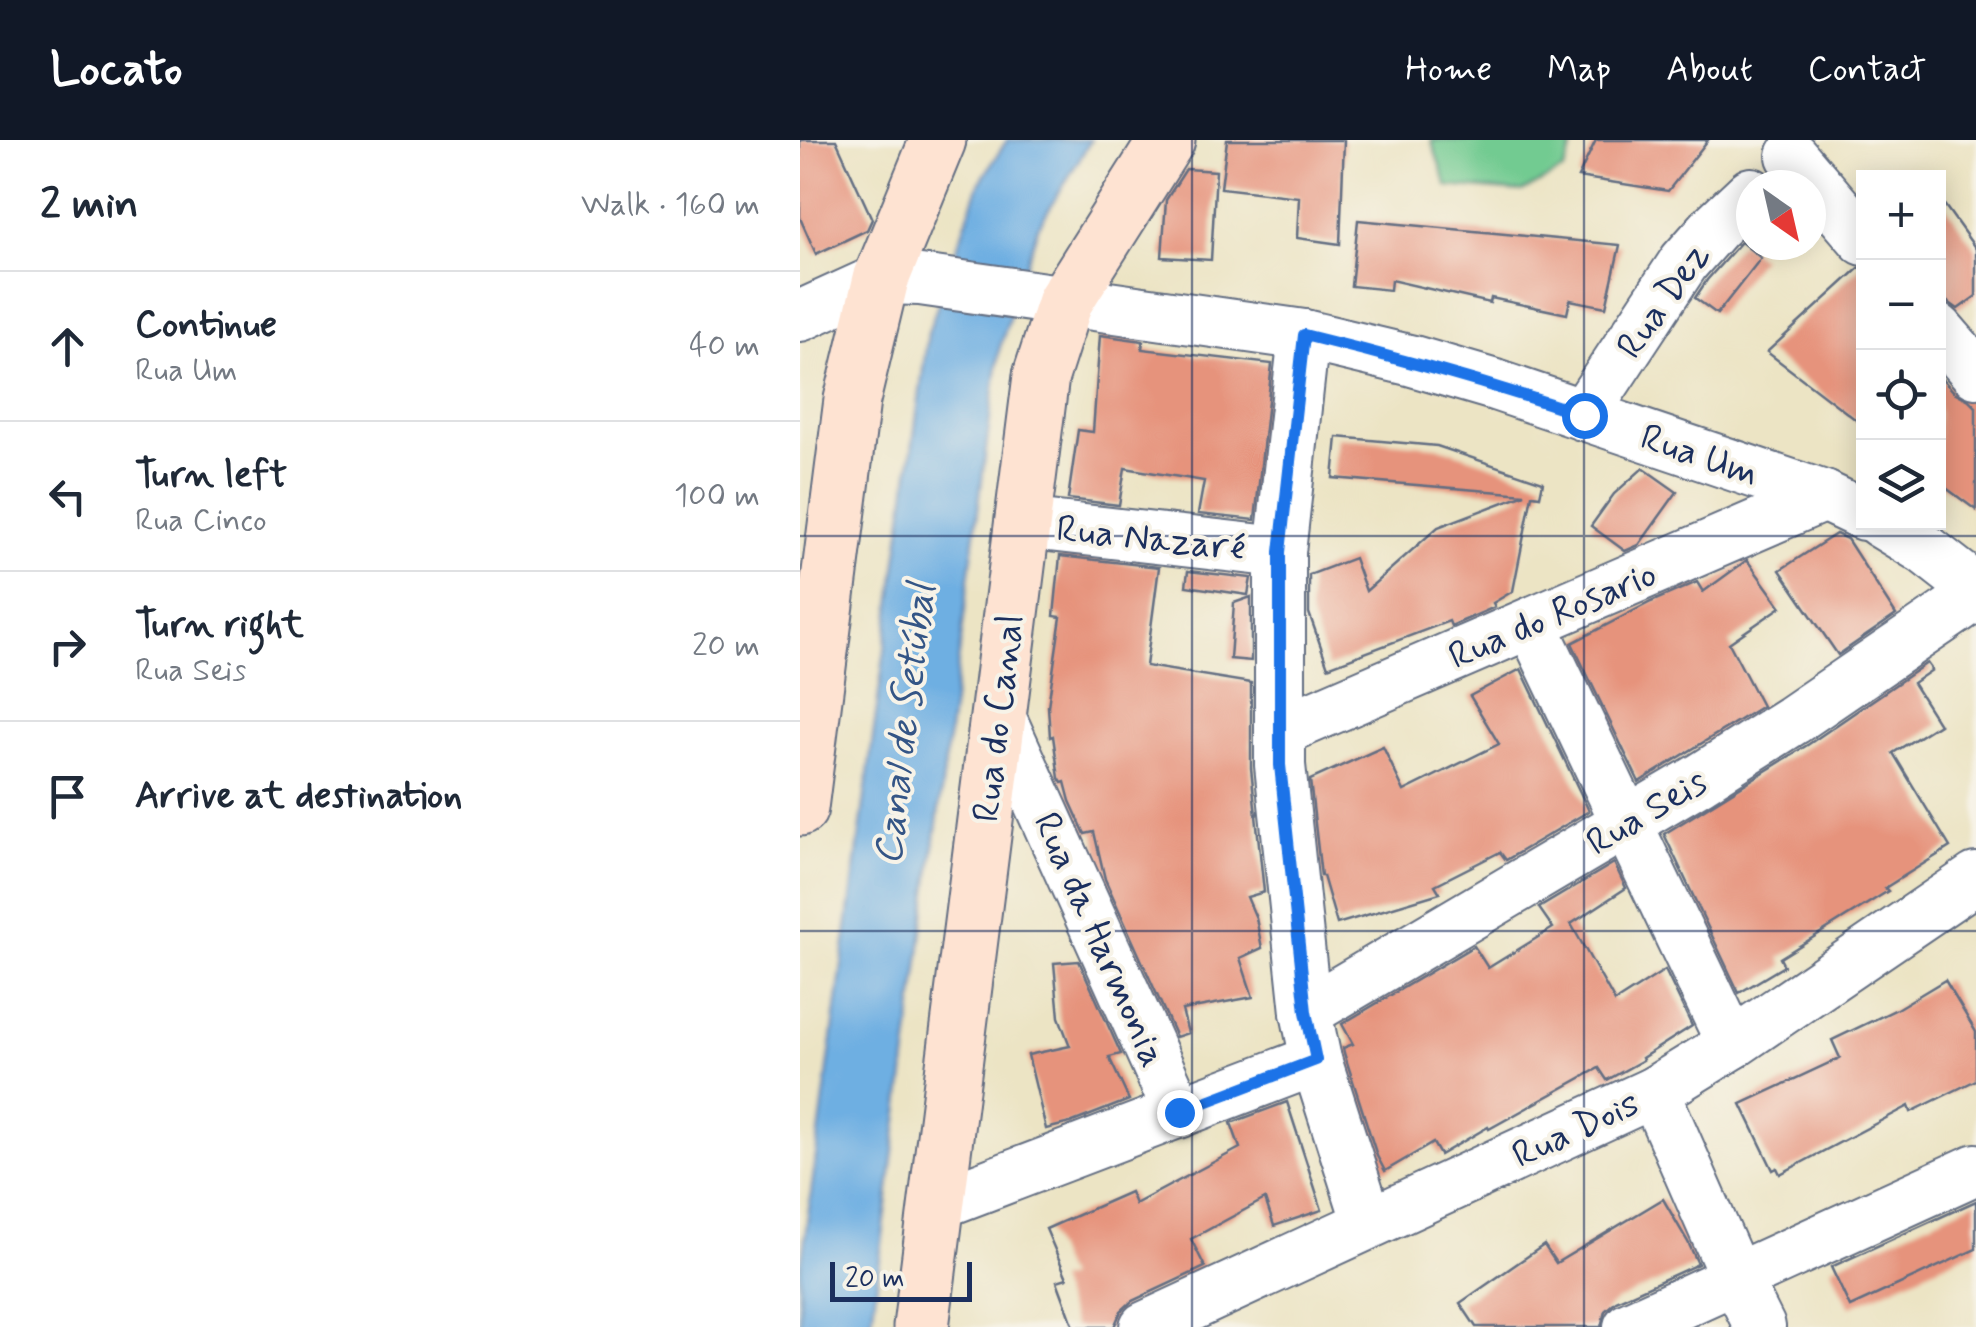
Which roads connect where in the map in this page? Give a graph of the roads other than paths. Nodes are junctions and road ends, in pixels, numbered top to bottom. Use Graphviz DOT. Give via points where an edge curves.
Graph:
graph roads {
  1 [pos="938,140"];
  2 [pos="1167,140"];
  3 [pos="1789,160"];
  4 [pos="1736,208"];
  5 [pos="1856,231"];
  6 [pos="901,280"];
  7 [pos="1044,297"];
  8 [pos="800,316"];
  9 [pos="1304,335"];
  10 [pos="1946,338"];
  11 [pos="1976,373"];
  12 [pos="1584,415"];
  13 [pos="1844,505"];
  14 [pos="1022,522"];
  15 [pos="1893,530"];
  16 [pos="1280,552"];
  17 [pos="1976,592"];
  18 [pos="1531,623"];
  19 [pos="998,710"];
  20 [pos="1280,731"];
  21 [pos="800,808"];
  22 [pos="1625,824"];
  23 [pos="1976,878"];
  24 [pos="1306,1012"];
  25 [pos="1732,1044"];
  26 [pos="1316,1060"];
  27 [pos="1654,1092"];
  28 [pos="1179,1112"];
  29 [pos="1976,1168"];
  30 [pos="938,1204"];
  31 [pos="1368,1224"];
  32 [pos="1735,1277"];
  33 [pos="1174,1321"];
  34 [pos="921,1327"];
  35 [pos="1629,1327"];
  36 [pos="1760,1327"];
  1 -- 6 [label="street"];
  2 -- 7 [label="street, Rua do Canal"];
  3 -- 5 [label="street"];
  4 -- 12 [label="street, Rua Dez" via="1684,262"];
  6 -- 7 [label="street, Rua Um"];
  6 -- 8 [label="street"];
  6 -- 21 [label="street" via="852,400"];
  7 -- 9 [label="street, Rua Um"];
  7 -- 14 [label="street, Rua do Canal"];
  9 -- 12 [label="street, Rua Um"];
  9 -- 16 [label="street"];
  10 -- 11 [label="street"];
  12 -- 13 [label="street, Rua Um"];
  13 -- 18 [label="street, Rua do Rosario"];
  14 -- 16 [label="street, Rua Nazaré"];
  14 -- 19 [label="street, Rua do Canal"];
  15 -- 17 [label="street"];
  16 -- 20 [label="street"];
  17 -- 22 [label="street, Rua Seis" via="1793,720"];
  18 -- 20 [label="street, Rua do Rosario"];
  18 -- 22 [label="street"];
  19 -- 28 [label="street, Rua da Harmonia"];
  19 -- 30 [label="street, Rua do Canal"];
  20 -- 24 [label="street"];
  22 -- 24 [label="street, Rua Seis"];
  22 -- 25 [label="street"];
  23 -- 25 [label="street, Rua Dois"];
  24 -- 26 [label="street"];
  25 -- 27 [label="street, Rua Dois"];
  26 -- 28 [label="street"];
  26 -- 31 [label="street"];
  27 -- 31 [label="street, Rua Dois"];
  27 -- 32 [label="street"];
  28 -- 30 [label="street"];
  29 -- 32 [label="street"];
  30 -- 34 [label="street, Rua do Canal"];
  31 -- 33 [label="street, Rua Dois"];
  32 -- 35 [label="street"];
  32 -- 36 [label="street"];
}
